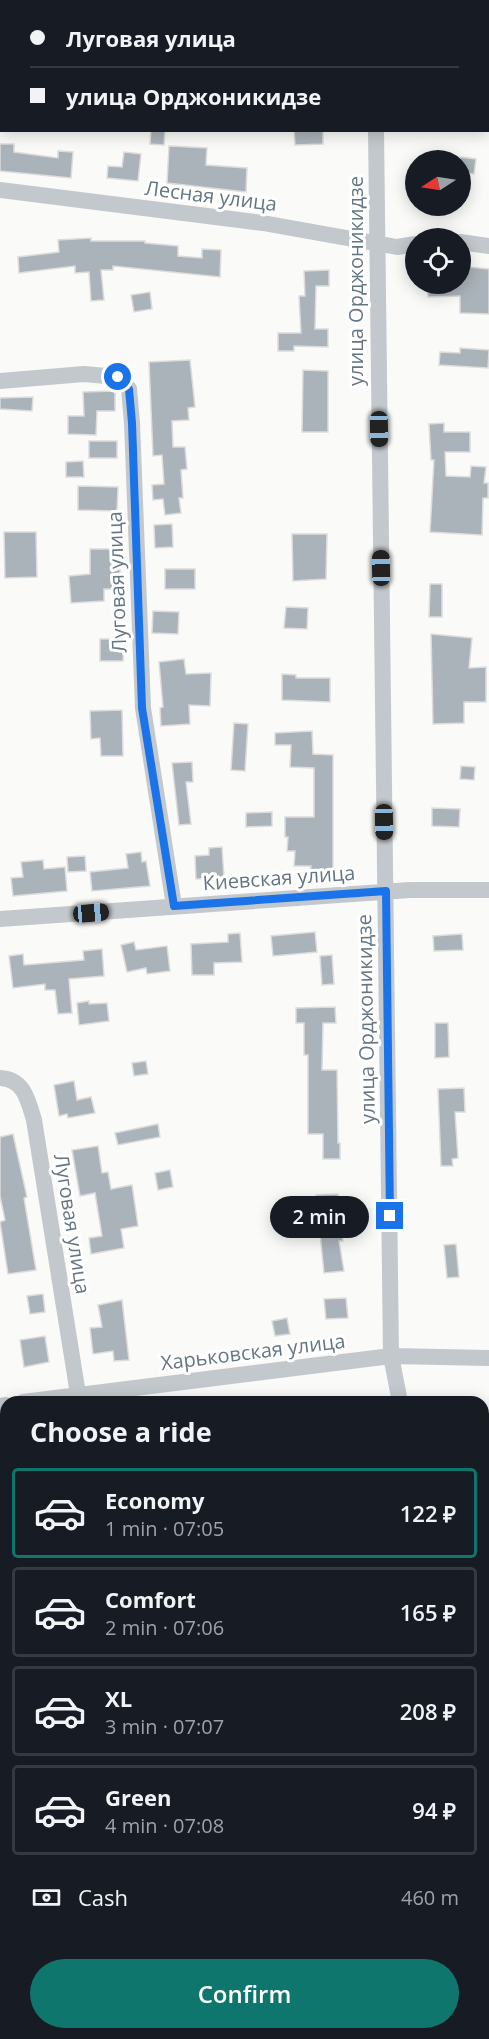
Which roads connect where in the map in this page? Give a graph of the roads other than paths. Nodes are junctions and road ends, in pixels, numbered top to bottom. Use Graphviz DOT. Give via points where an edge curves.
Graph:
graph roads {
  1 [pos="376,132"];
  2 [pos="0,190"];
  3 [pos="376,241"];
  4 [pos="471,244"];
  5 [pos="405,246"];
  6 [pos="489,246"];
  7 [pos="0,381"];
  8 [pos="489,890"];
  9 [pos="386,891"];
  10 [pos="174,906"];
  11 [pos="0,919"];
  12 [pos="0,1078"];
  13 [pos="391,1356"];
  14 [pos="489,1358"];
  15 [pos="78,1394"];
  16 [pos="64,1396"];
  17 [pos="399,1396"];
  1 -- 3 [label="street, улица Орджоникидзе"];
  2 -- 3 [label="street, Лесная улица"];
  3 -- 5 [label="street, Лесная улица"];
  3 -- 9 [label="street, улица Орджоникидзе"];
  4 -- 6 [label="street"];
  7 -- 10 [label="street, Луговая улица" via="84,374 118,377 129,389 142,708"];
  8 -- 9 [label="street, Киевская улица"];
  9 -- 10 [label="street, Киевская улица"];
  9 -- 13 [label="street, улица Орджоникидзе"];
  10 -- 11 [label="street, Киевская улица"];
  12 -- 15 [label="street, Луговая улица" via="14,1080 25,1091 34,1120"];
  13 -- 14 [label="street, Харьковская улица"];
  13 -- 15 [label="street, Харьковская улица"];
  13 -- 17 [label="street, улица Орджоникидзе"];
  15 -- 16 [label="street, Харьковская улица"];
}
